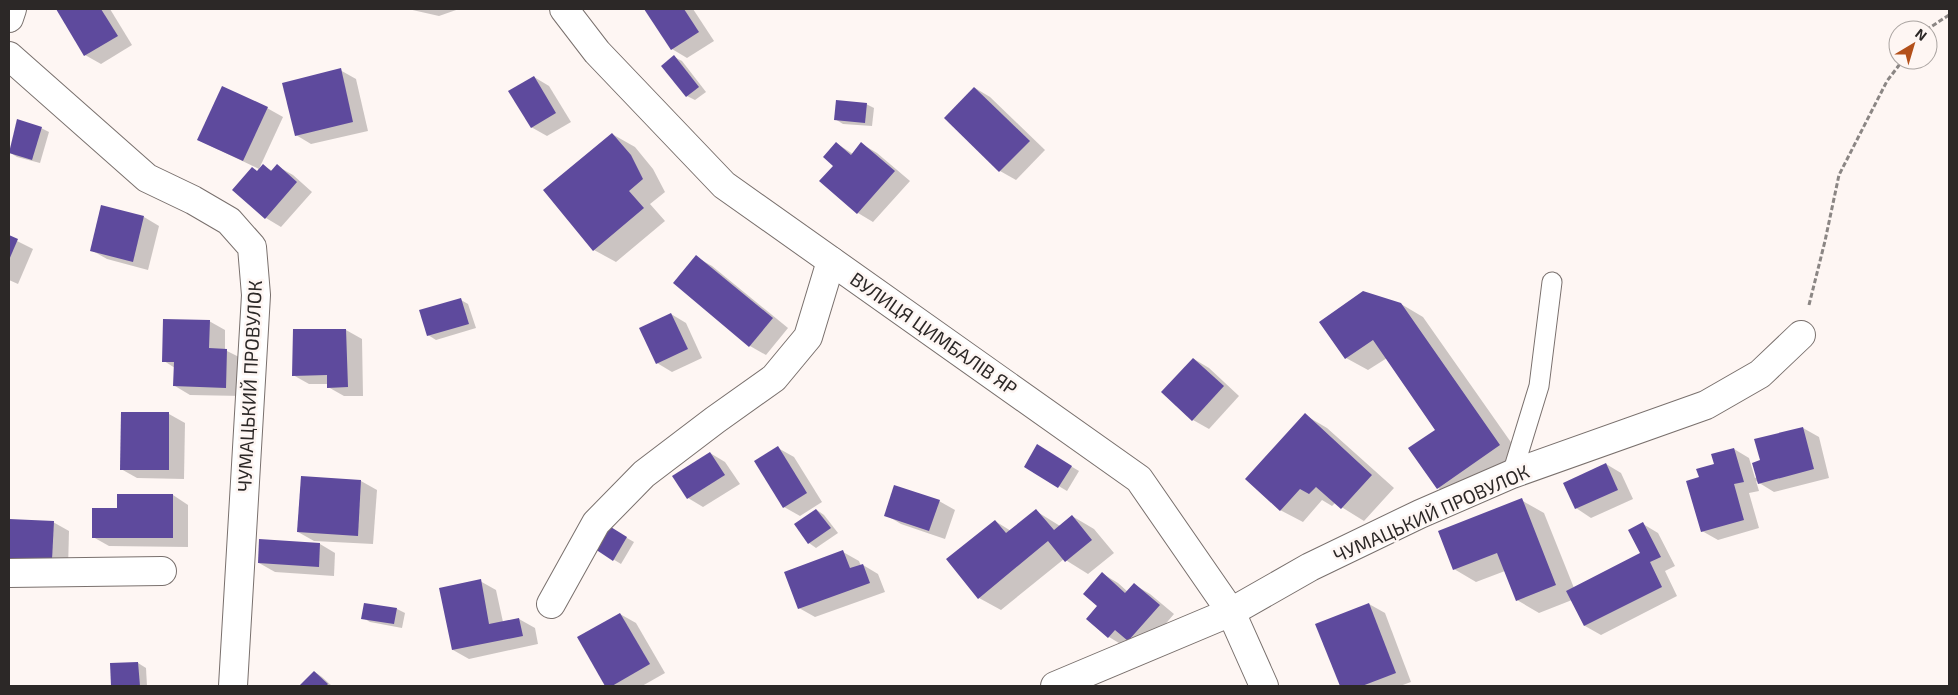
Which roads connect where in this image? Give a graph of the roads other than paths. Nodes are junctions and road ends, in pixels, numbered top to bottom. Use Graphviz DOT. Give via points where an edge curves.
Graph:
graph roads {
  1 [pos="12,9"];
  2 [pos="564,9"];
  3 [pos="9,18"];
  4 [pos="9,56"];
  5 [pos="831,261"];
  6 [pos="1552,282"];
  7 [pos="1801,335"];
  8 [pos="1512,474"];
  9 [pos="162,571"];
  10 [pos="9,573"];
  11 [pos="551,604"];
  12 [pos="1231,612"];
  13 [pos="233,686"];
  14 [pos="1055,686"];
  15 [pos="1264,686"];
  1 -- 3 [label="street"];
  2 -- 5 [label="street, ВУЛИЦЯ ЦИМБАЛІВ ЯР" via="596,52 724,184"];
  4 -- 13 [label="street, ЧУМАЦЬКИЙ ПРОВУЛОК" via="147,178 229,221 252,247 256,295"];
  5 -- 11 [label="street" via="808,337 774,378 637,481 596,523"];
  5 -- 12 [label="street, ВУЛИЦЯ ЦИМБАЛІВ ЯР" via="1139,479"];
  6 -- 8 [label="lane" via="1539,386"];
  7 -- 8 [label="street, ЧУМАЦЬКИЙ ПРОВУЛОК" via="1760,374 1706,405"];
  8 -- 12 [label="street, ЧУМАЦЬКИЙ ПРОВУЛОК" via="1318,563"];
  9 -- 10 [label="street"];
  12 -- 14 [label="street, ЧУМАЦЬКИЙ ПРОВУЛОК"];
  12 -- 15 [label="street, ВУЛИЦЯ ЦИМБАЛІВ ЯР"];
}
